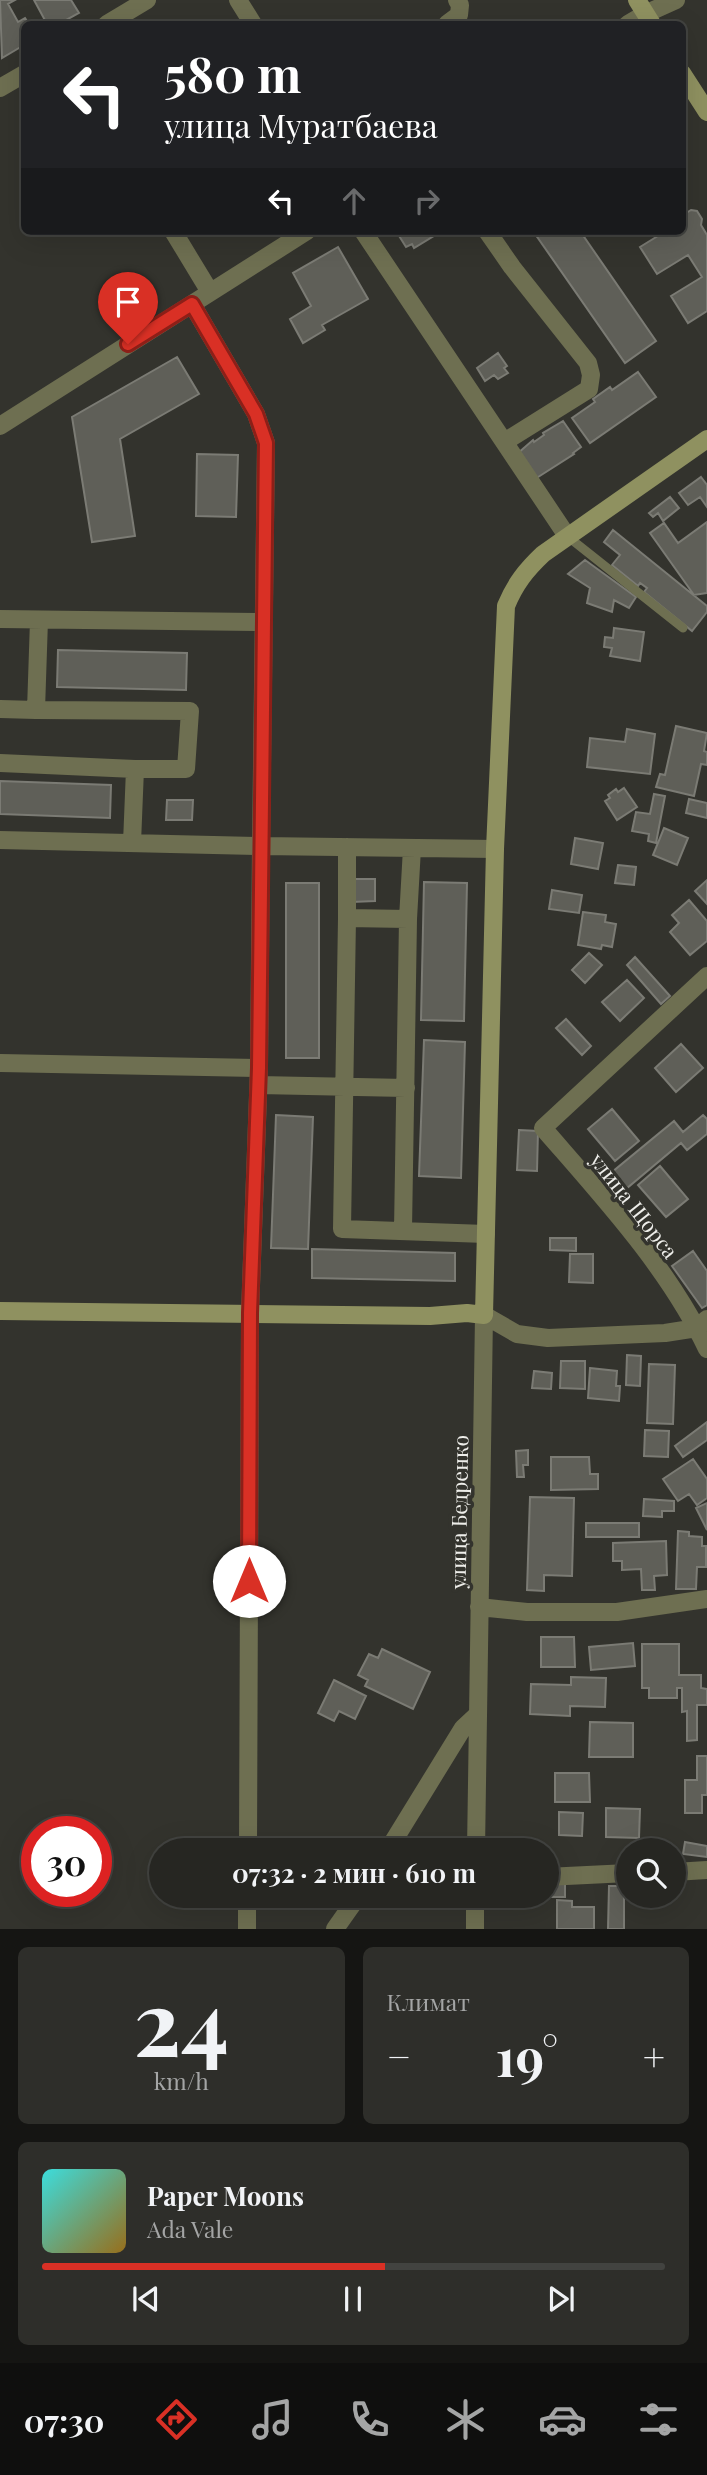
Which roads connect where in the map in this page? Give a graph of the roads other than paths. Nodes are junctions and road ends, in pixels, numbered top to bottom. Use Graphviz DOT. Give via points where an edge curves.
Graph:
graph roads {
  1 [pos="238,0"];
  2 [pos="457,0"];
  3 [pos="676,0"];
  4 [pos="139,2"];
  5 [pos="645,13"];
  6 [pos="111,21"];
  7 [pos="251,21"];
  8 [pos="451,21"];
  9 [pos="21,76"];
  10 [pos="686,79"];
  11 [pos="0,88"];
  12 [pos="707,112"];
  13 [pos="175,235"];
  14 [pos="301,235"];
  15 [pos="366,235"];
  16 [pos="490,235"];
  17 [pos="211,292"];
  18 [pos="192,304"];
  19 [pos="0,426"];
  20 [pos="707,439"];
  21 [pos="504,442"];
  22 [pos="567,536"];
  23 [pos="0,620"];
  24 [pos="39,620"];
  25 [pos="264,622"];
  26 [pos="683,628"];
  27 [pos="0,709"];
  28 [pos="36,710"];
  29 [pos="0,763"];
  30 [pos="135,769"];
  31 [pos="0,840"];
  32 [pos="132,843"];
  33 [pos="261,846"];
  34 [pos="347,848"];
  35 [pos="412,848"];
  36 [pos="495,849"];
  37 [pos="346,918"];
  38 [pos="408,919"];
  39 [pos="707,976"];
  40 [pos="0,1063"];
  41 [pos="259,1077"];
  42 [pos="344,1087"];
  43 [pos="406,1088"];
  44 [pos="403,1230"];
  45 [pos="486,1234"];
  46 [pos="0,1311"];
  47 [pos="250,1313"];
  48 [pos="484,1314"];
  49 [pos="702,1324"];
  50 [pos="707,1349"];
  51 [pos="707,1599"];
  52 [pos="479,1607"];
  53 [pos="478,1714"];
  54 [pos="248,1838"];
  55 [pos="395,1838"];
  56 [pos="476,1838"];
  57 [pos="707,1870"];
  58 [pos="686,1871"];
  59 [pos="616,1874"];
  60 [pos="559,1876"];
  61 [pos="247,1908"];
  62 [pos="350,1908"];
  63 [pos="475,1908"];
  64 [pos="247,1929"];
  65 [pos="335,1929"];
  66 [pos="475,1929"];
  1 -- 7 [label="street"];
  2 -- 8 [label="street" via="459,15"];
  3 -- 5 [label="street"];
  4 -- 6 [label="street"];
  9 -- 11 [label="street"];
  10 -- 12 [label="street"];
  13 -- 17 [label="street"];
  14 -- 17 [label="street"];
  15 -- 21 [label="street"];
  16 -- 21 [label="street" via="588,363 591,375 589,389"];
  17 -- 18 [label="street"];
  18 -- 19 [label="street"];
  18 -- 25 [label="street" via="264,432"];
  20 -- 22 [label="street"];
  21 -- 22 [label="street"];
  22 -- 26 [label="lane"];
  22 -- 36 [label="street" via="527,569 506,606"];
  23 -- 24 [label="street"];
  24 -- 25 [label="street"];
  24 -- 28 [label="street"];
  25 -- 33 [label="street"];
  27 -- 28 [label="street"];
  28 -- 30 [label="street" via="190,711 186,769"];
  29 -- 30 [label="street"];
  30 -- 32 [label="street"];
  31 -- 32 [label="street"];
  32 -- 33 [label="street"];
  33 -- 34 [label="street"];
  33 -- 41 [label="street"];
  34 -- 35 [label="street"];
  34 -- 37 [label="street"];
  35 -- 36 [label="street"];
  35 -- 38 [label="street"];
  36 -- 45 [label="street"];
  37 -- 38 [label="street"];
  37 -- 42 [label="street"];
  38 -- 43 [label="street"];
  39 -- 49 [label="street, улица Щорса" via="543,1128 634,1233"];
  40 -- 41 [label="street"];
  41 -- 42 [label="street"];
  41 -- 47 [label="street"];
  42 -- 43 [label="street"];
  42 -- 44 [label="street" via="342,1229"];
  43 -- 44 [label="street"];
  44 -- 45 [label="street"];
  45 -- 48 [label="street"];
  46 -- 47 [label="street"];
  47 -- 48 [label="street"];
  47 -- 54 [label="street"];
  48 -- 49 [label="street" via="517,1334 548,1338 629,1336"];
  48 -- 52 [label="street, улица Бедренко"];
  49 -- 50 [label="street, улица Щорса"];
  51 -- 52 [label="street, улица Бедренко" via="617,1612"];
  52 -- 53 [label="street"];
  53 -- 55 [label="street" via="463,1728"];
  53 -- 56 [label="street"];
  57 -- 58 [label="street"];
  59 -- 60 [label="street"];
  61 -- 64 [label="street"];
  62 -- 65 [label="street"];
  63 -- 66 [label="street"];
}
